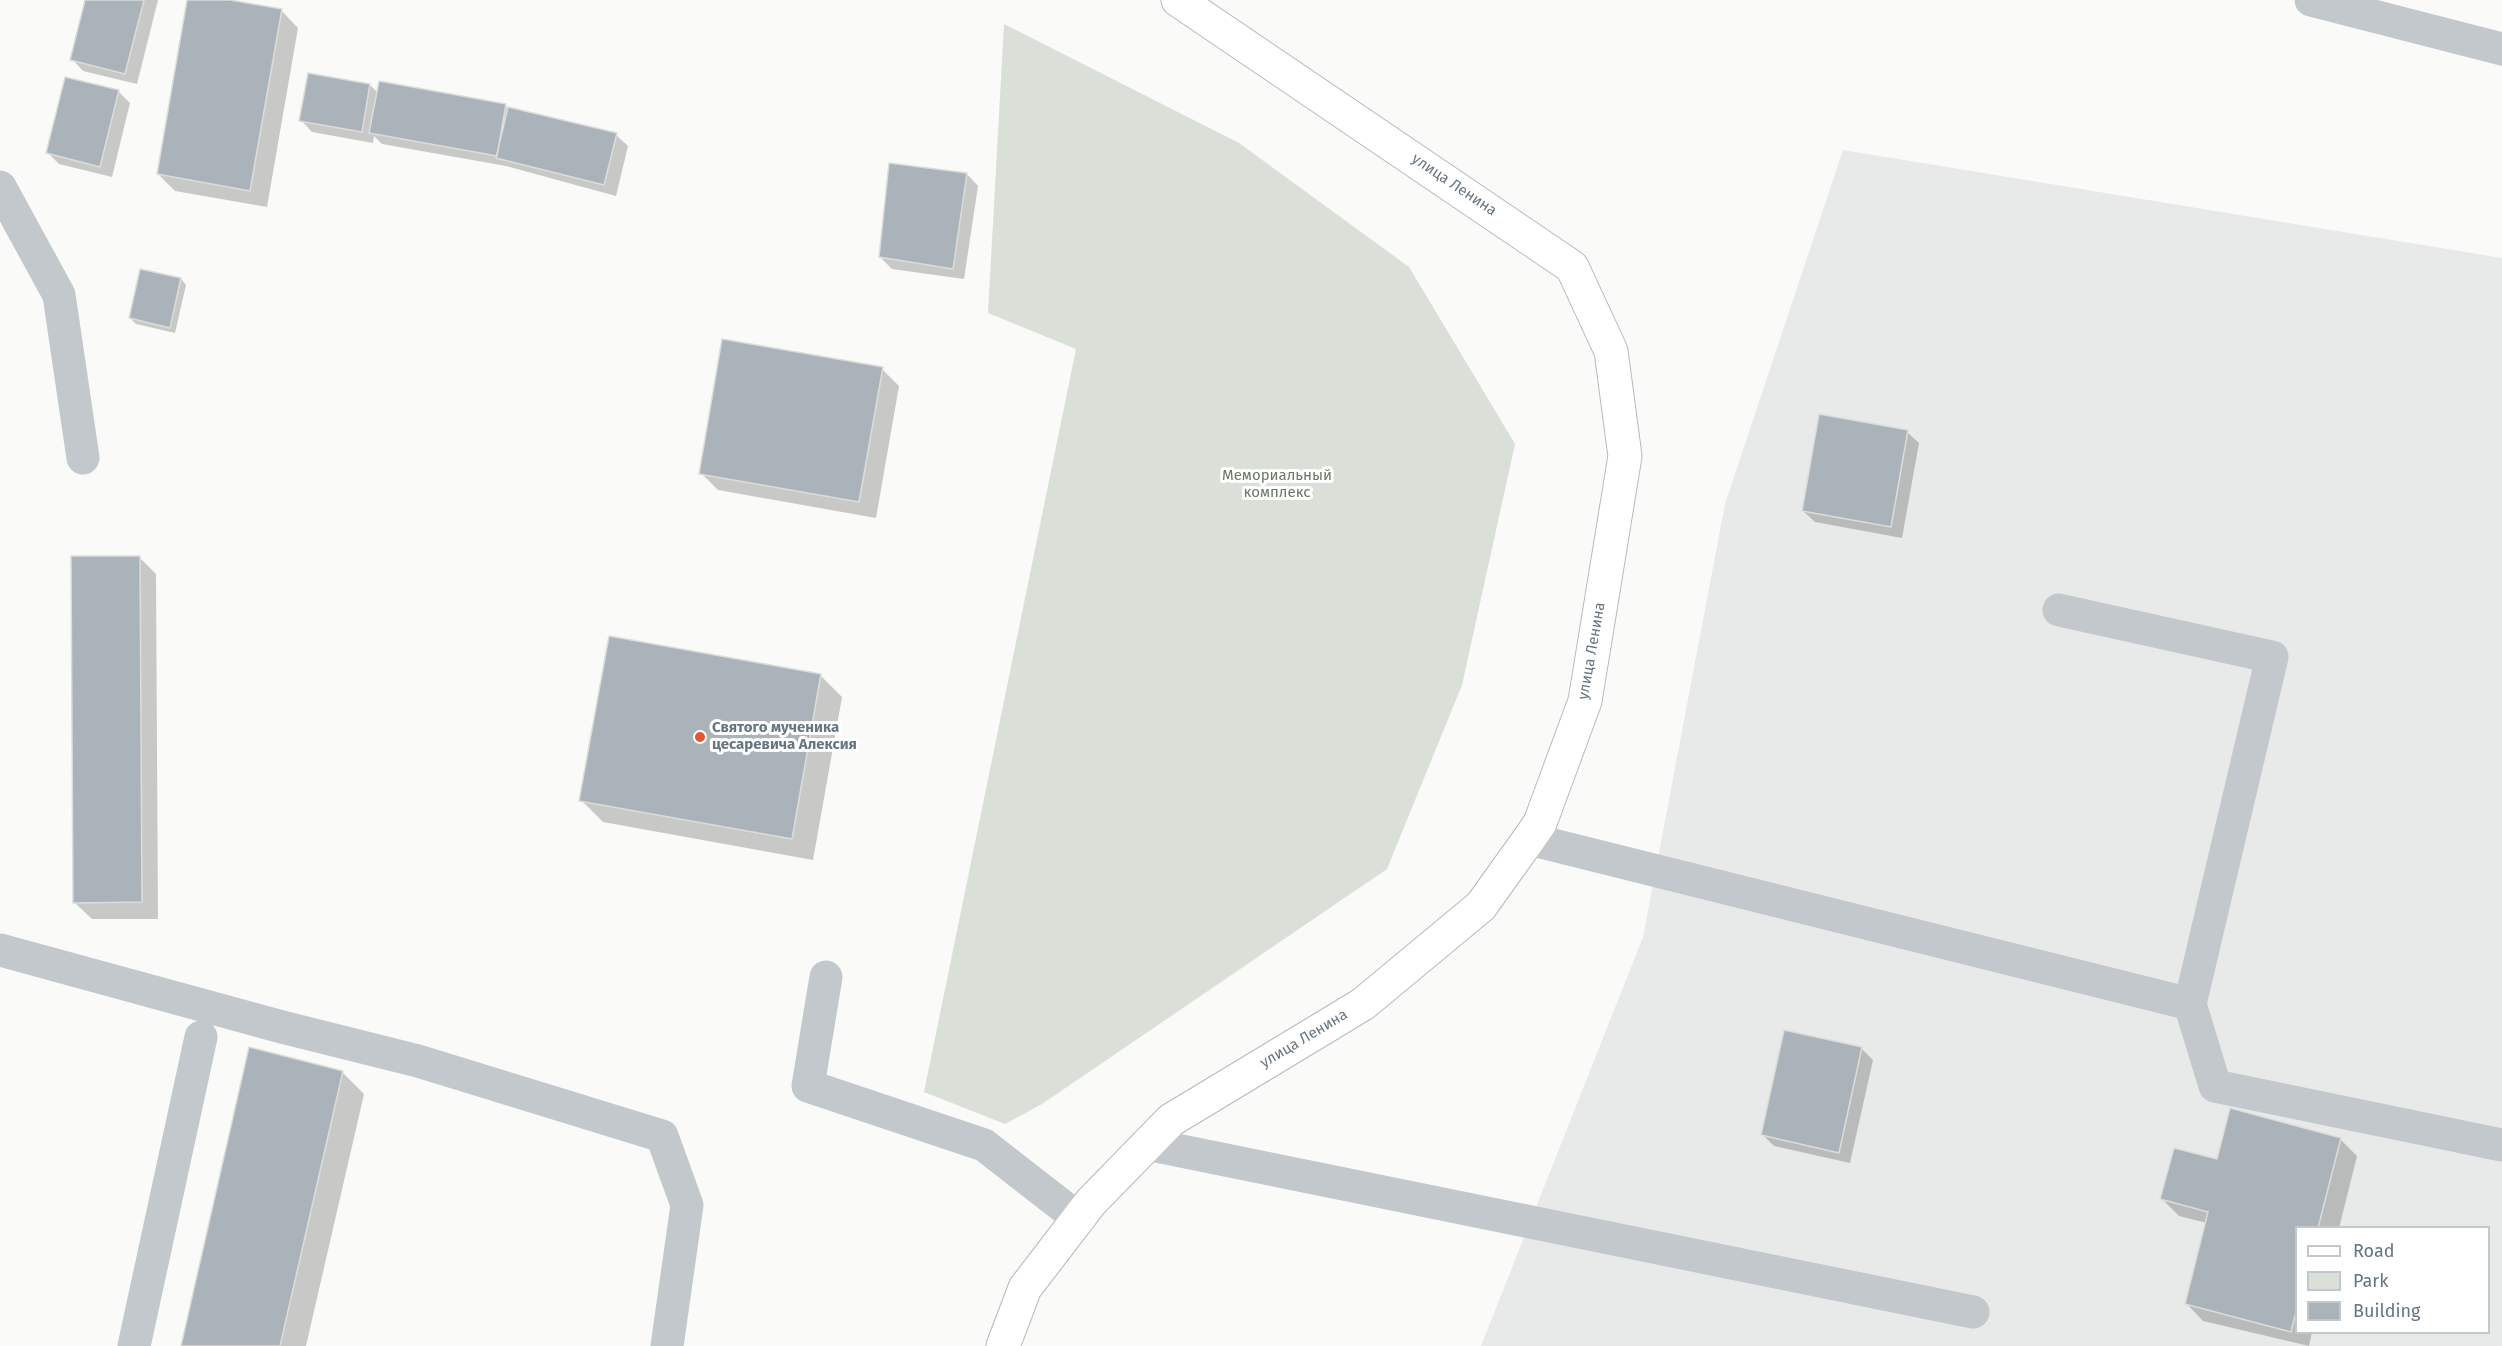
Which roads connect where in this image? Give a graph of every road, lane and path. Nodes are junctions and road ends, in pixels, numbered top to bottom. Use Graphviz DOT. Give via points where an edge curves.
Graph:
graph roads {
  1 [pos="1178,0"];
  2 [pos="2311,0"];
  3 [pos="2502,49"];
  4 [pos="0,187"];
  5 [pos="83,458"];
  6 [pos="2059,610"];
  7 [pos="1529,839"];
  8 [pos="0,950"];
  9 [pos="826,976"];
  10 [pos="2190,1004"];
  11 [pos="201,1037"];
  12 [pos="1147,1144"];
  13 [pos="2502,1145"];
  14 [pos="1079,1219"];
  15 [pos="1973,1312"];
  16 [pos="134,1346"];
  17 [pos="667,1346"];
  18 [pos="1003,1346"];
  1 -- 7 [label="main road, улица Ленина" via="1572,267 1611,351 1625,456 1585,701 1540,823"];
  2 -- 3 [label="street"];
  4 -- 5 [label="street" via="59,295"];
  6 -- 10 [label="street" via="2272,657"];
  7 -- 10 [label="street"];
  7 -- 12 [label="main road, улица Ленина" via="1481,906 1363,1004 1171,1120"];
  8 -- 17 [label="street" via="418,1061 662,1136 687,1205"];
  9 -- 14 [label="street" via="808,1086 984,1145"];
  10 -- 13 [label="street" via="2216,1086"];
  11 -- 16 [label="street"];
  12 -- 14 [label="main road, улица Ленина"];
  12 -- 15 [label="street"];
  14 -- 18 [label="main road, улица Ленина" via="1025,1287"];
}
